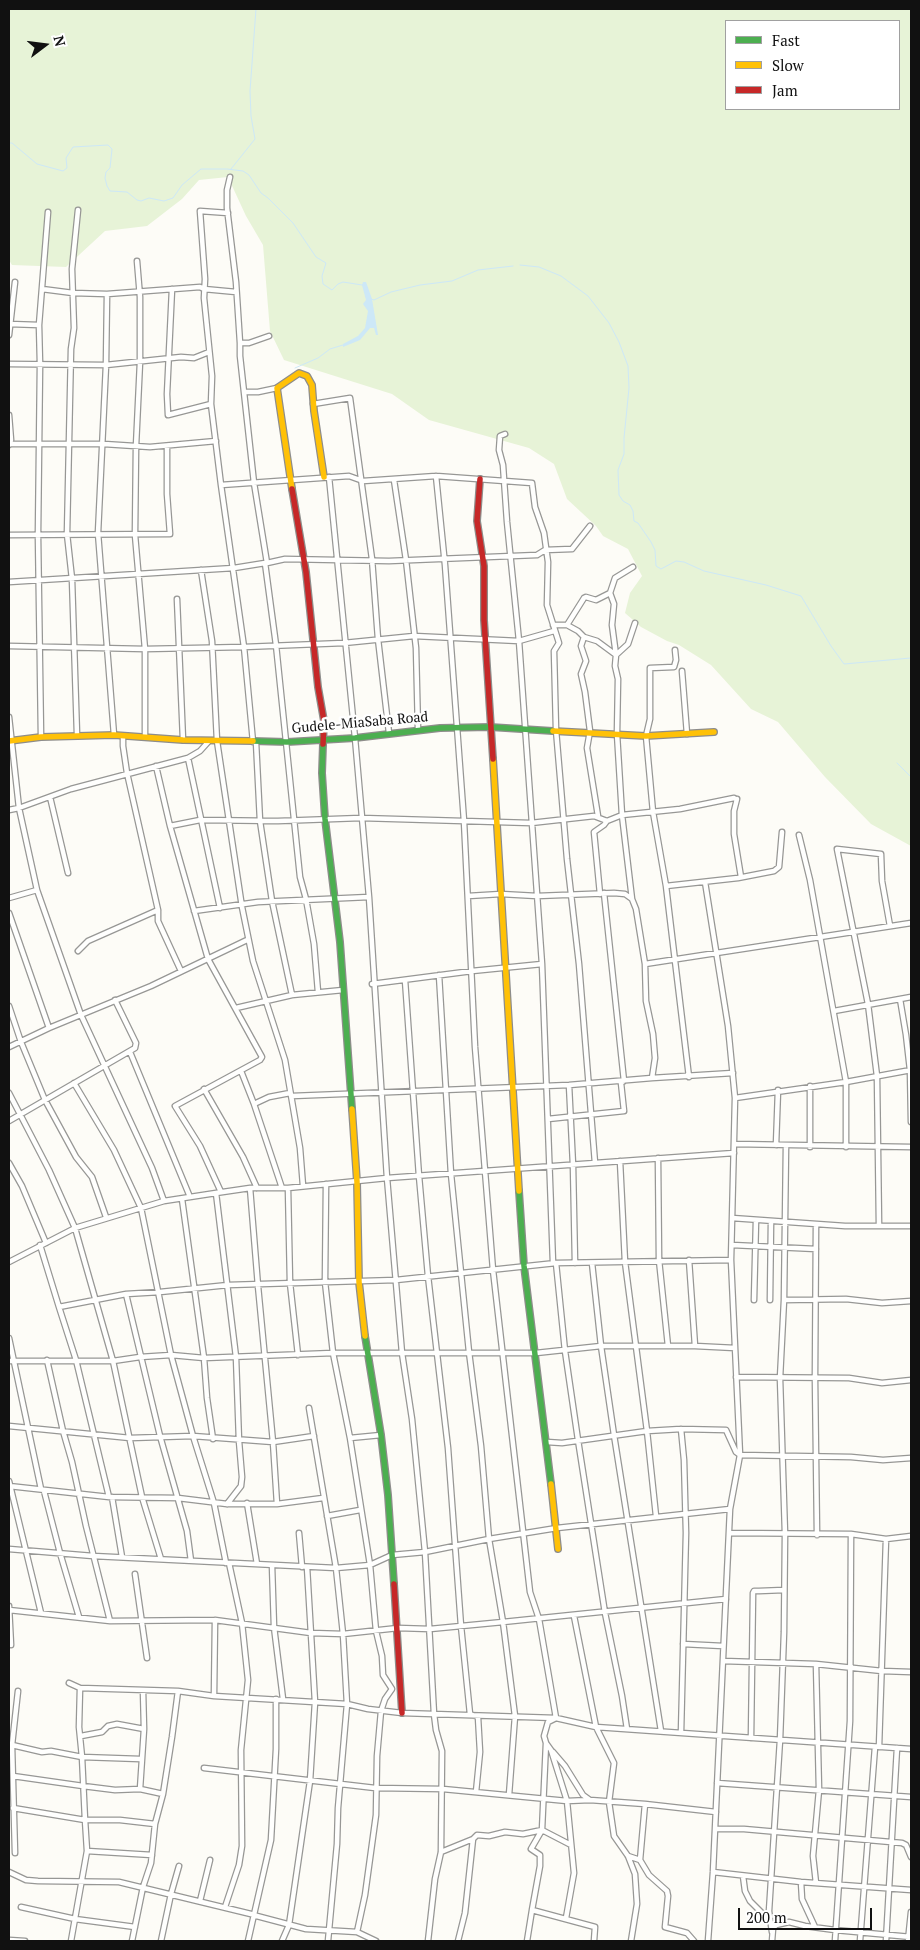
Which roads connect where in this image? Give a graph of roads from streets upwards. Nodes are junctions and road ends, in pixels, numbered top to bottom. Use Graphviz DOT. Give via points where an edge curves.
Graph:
graph roads {
  1 [pos="230,177"];
  2 [pos="78,210"];
  3 [pos="48,212"];
  4 [pos="228,213"];
  5 [pos="137,261"];
  6 [pos="15,282"];
  7 [pos="42,289"];
  8 [pos="172,289"];
  9 [pos="204,289"];
  10 [pos="236,292"];
  11 [pos="73,293"];
  12 [pos="140,293"];
  13 [pos="107,294"];
  14 [pos="9,324"];
  15 [pos="39,325"];
  16 [pos="9,335"];
  17 [pos="269,336"];
  18 [pos="240,343"];
  19 [pos="209,352"];
  20 [pos="168,359"];
  21 [pos="140,362"];
  22 [pos="9,364"];
  23 [pos="40,364"];
  24 [pos="71,364"];
  25 [pos="106,365"];
  26 [pos="277,388"];
  27 [pos="244,392"];
  28 [pos="211,404"];
  29 [pos="313,404"];
  30 [pos="9,415"];
  31 [pos="506,434"];
  32 [pos="216,441"];
  33 [pos="39,443"];
  34 [pos="69,444"];
  35 [pos="104,444"];
  36 [pos="9,445"];
  37 [pos="136,446"];
  38 [pos="167,447"];
  39 [pos="436,476"];
  40 [pos="326,477"];
  41 [pos="480,479"];
  42 [pos="290,480"];
  43 [pos="394,480"];
  44 [pos="363,481"];
  45 [pos="504,482"];
  46 [pos="254,483"];
  47 [pos="221,485"];
  48 [pos="590,526"];
  49 [pos="98,533"];
  50 [pos="67,534"];
  51 [pos="136,534"];
  52 [pos="9,535"];
  53 [pos="38,535"];
  54 [pos="545,550"];
  55 [pos="481,556"];
  56 [pos="510,557"];
  57 [pos="444,558"];
  58 [pos="303,559"];
  59 [pos="372,559"];
  60 [pos="337,560"];
  61 [pos="406,560"];
  62 [pos="266,563"];
  63 [pos="633,567"];
  64 [pos="234,568"];
  65 [pos="201,570"];
  66 [pos="138,575"];
  67 [pos="102,577"];
  68 [pos="72,579"];
  69 [pos="39,581"];
  70 [pos="9,582"];
  71 [pos="610,593"];
  72 [pos="177,599"];
  73 [pos="635,623"];
  74 [pos="567,625"];
  75 [pos="553,628"];
  76 [pos="414,636"];
  77 [pos="449,637"];
  78 [pos="584,637"];
  79 [pos="378,639"];
  80 [pos="486,639"];
  81 [pos="519,641"];
  82 [pos="344,643"];
  83 [pos="313,644"];
  84 [pos="276,645"];
  85 [pos="9,646"];
  86 [pos="40,647"];
  87 [pos="244,647"];
  88 [pos="74,648"];
  89 [pos="180,648"];
  90 [pos="212,648"];
  91 [pos="108,649"];
  92 [pos="145,649"];
  93 [pos="675,650"];
  94 [pos="616,655"];
  95 [pos="682,671"];
  96 [pos="9,717"];
  97 [pos="490,727"];
  98 [pos="456,728"];
  99 [pos="524,729"];
  100 [pos="418,730"];
  101 [pos="556,730"];
  102 [pos="590,731"];
  103 [pos="714,732"];
  104 [pos="389,733"];
  105 [pos="617,734"];
  106 [pos="687,734"];
  107 [pos="77,735"];
  108 [pos="114,735"];
  109 [pos="124,736"];
  110 [pos="145,736"];
  111 [pos="646,736"];
  112 [pos="42,737"];
  113 [pos="355,738"];
  114 [pos="184,740"];
  115 [pos="324,740"];
  116 [pos="10,741"];
  117 [pos="209,741"];
  118 [pos="217,741"];
  119 [pos="255,742"];
  120 [pos="287,742"];
  121 [pos="188,758"];
  122 [pos="156,766"];
  123 [pos="128,773"];
  124 [pos="50,797"];
  125 [pos="19,808"];
  126 [pos="9,810"];
  127 [pos="653,812"];
  128 [pos="622,815"];
  129 [pos="598,816"];
  130 [pos="361,818"];
  131 [pos="325,819"];
  132 [pos="200,820"];
  133 [pos="260,820"];
  134 [pos="294,820"];
  135 [pos="564,820"];
  136 [pos="607,820"];
  137 [pos="229,821"];
  138 [pos="464,821"];
  139 [pos="496,823"];
  140 [pos="531,823"];
  141 [pos="170,826"];
  142 [pos="782,832"];
  143 [pos="799,835"];
  144 [pos="68,873"];
  145 [pos="741,877"];
  146 [pos="705,882"];
  147 [pos="666,886"];
  148 [pos="37,890"];
  149 [pos="501,894"];
  150 [pos="602,894"];
  151 [pos="571,895"];
  152 [pos="468,896"];
  153 [pos="537,896"];
  154 [pos="369,897"];
  155 [pos="9,898"];
  156 [pos="335,898"];
  157 [pos="306,899"];
  158 [pos="632,899"];
  159 [pos="272,901"];
  160 [pos="242,904"];
  161 [pos="220,908"];
  162 [pos="158,910"];
  163 [pos="194,911"];
  164 [pos="9,913"];
  165 [pos="911,923"];
  166 [pos="890,926"];
  167 [pos="854,933"];
  168 [pos="819,937"];
  169 [pos="247,940"];
  170 [pos="78,951"];
  171 [pos="716,954"];
  172 [pos="675,958"];
  173 [pos="208,959"];
  174 [pos="542,964"];
  175 [pos="645,964"];
  176 [pos="506,967"];
  177 [pos="181,971"];
  178 [pos="472,971"];
  179 [pos="439,975"];
  180 [pos="405,980"];
  181 [pos="372,984"];
  182 [pos="342,990"];
  183 [pos="318,992"];
  184 [pos="292,995"];
  185 [pos="911,998"];
  186 [pos="900,999"];
  187 [pos="115,1000"];
  188 [pos="264,1000"];
  189 [pos="868,1004"];
  190 [pos="9,1006"];
  191 [pos="236,1008"];
  192 [pos="834,1011"];
  193 [pos="81,1015"];
  194 [pos="49,1028"];
  195 [pos="20,1042"];
  196 [pos="9,1047"];
  197 [pos="130,1052"];
  198 [pos="105,1065"];
  199 [pos="910,1070"];
  200 [pos="241,1071"];
  201 [pos="733,1073"];
  202 [pos="877,1076"];
  203 [pos="689,1077"];
  204 [pos="652,1078"];
  205 [pos="624,1081"];
  206 [pos="846,1082"];
  207 [pos="74,1083"];
  208 [pos="589,1083"];
  209 [pos="569,1085"];
  210 [pos="511,1086"];
  211 [pos="547,1086"];
  212 [pos="810,1086"];
  213 [pos="478,1088"];
  214 [pos="204,1089"];
  215 [pos="446,1089"];
  216 [pos="778,1090"];
  217 [pos="414,1091"];
  218 [pos="382,1092"];
  219 [pos="9,1093"];
  220 [pos="350,1093"];
  221 [pos="292,1096"];
  222 [pos="734,1098"];
  223 [pos="45,1100"];
  224 [pos="254,1104"];
  225 [pos="20,1114"];
  226 [pos="592,1114"];
  227 [pos="571,1117"];
  228 [pos="548,1119"];
  229 [pos="9,1121"];
  230 [pos="911,1122"];
  231 [pos="734,1144"];
  232 [pos="776,1145"];
  233 [pos="786,1146"];
  234 [pos="810,1147"];
  235 [pos="846,1147"];
  236 [pos="877,1147"];
  237 [pos="911,1147"];
  238 [pos="734,1153"];
  239 [pos="658,1158"];
  240 [pos="620,1161"];
  241 [pos="9,1162"];
  242 [pos="595,1163"];
  243 [pos="573,1165"];
  244 [pos="548,1166"];
  245 [pos="516,1169"];
  246 [pos="485,1171"];
  247 [pos="451,1174"];
  248 [pos="419,1176"];
  249 [pos="387,1178"];
  250 [pos="358,1182"];
  251 [pos="326,1184"];
  252 [pos="303,1186"];
  253 [pos="250,1188"];
  254 [pos="257,1188"];
  255 [pos="285,1188"];
  256 [pos="219,1192"];
  257 [pos="190,1197"];
  258 [pos="182,1199"];
  259 [pos="164,1201"];
  260 [pos="141,1208"];
  261 [pos="106,1217"];
  262 [pos="732,1218"];
  263 [pos="756,1220"];
  264 [pos="771,1220"];
  265 [pos="786,1222"];
  266 [pos="816,1224"];
  267 [pos="879,1226"];
  268 [pos="911,1226"];
  269 [pos="75,1228"];
  270 [pos="46,1243"];
  271 [pos="40,1245"];
  272 [pos="732,1245"];
  273 [pos="755,1246"];
  274 [pos="770,1247"];
  275 [pos="785,1248"];
  276 [pos="816,1250"];
  277 [pos="660,1260"];
  278 [pos="689,1260"];
  279 [pos="732,1260"];
  280 [pos="9,1262"];
  281 [pos="625,1262"];
  282 [pos="554,1263"];
  283 [pos="575,1263"];
  284 [pos="592,1263"];
  285 [pos="524,1266"];
  286 [pos="493,1270"];
  287 [pos="462,1273"];
  288 [pos="428,1276"];
  289 [pos="396,1280"];
  290 [pos="325,1282"];
  291 [pos="359,1282"];
  292 [pos="290,1283"];
  293 [pos="228,1285"];
  294 [pos="258,1286"];
  295 [pos="194,1289"];
  296 [pos="160,1292"];
  297 [pos="126,1294"];
  298 [pos="754,1300"];
  299 [pos="770,1300"];
  300 [pos="784,1300"];
  301 [pos="815,1300"];
  302 [pos="96,1301"];
  303 [pos="911,1301"];
  304 [pos="59,1307"];
  305 [pos="9,1338"];
  306 [pos="601,1346"];
  307 [pos="635,1346"];
  308 [pos="668,1346"];
  309 [pos="695,1346"];
  310 [pos="735,1348"];
  311 [pos="564,1351"];
  312 [pos="437,1352"];
  313 [pos="469,1352"];
  314 [pos="503,1352"];
  315 [pos="536,1352"];
  316 [pos="333,1353"];
  317 [pos="402,1353"];
  318 [pos="298,1354"];
  319 [pos="367,1354"];
  320 [pos="171,1355"];
  321 [pos="265,1355"];
  322 [pos="140,1357"];
  323 [pos="236,1357"];
  324 [pos="204,1358"];
  325 [pos="9,1360"];
  326 [pos="15,1360"];
  327 [pos="47,1360"];
  328 [pos="76,1360"];
  329 [pos="112,1361"];
  330 [pos="736,1377"];
  331 [pos="780,1378"];
  332 [pos="815,1378"];
  333 [pos="911,1380"];
  334 [pos="309,1408"];
  335 [pos="9,1426"];
  336 [pos="28,1428"];
  337 [pos="680,1430"];
  338 [pos="647,1431"];
  339 [pos="63,1432"];
  340 [pos="95,1434"];
  341 [pos="381,1435"];
  342 [pos="614,1435"];
  343 [pos="160,1436"];
  344 [pos="193,1436"];
  345 [pos="314,1436"];
  346 [pos="130,1438"];
  347 [pos="350,1438"];
  348 [pos="213,1439"];
  349 [pos="578,1440"];
  350 [pos="239,1441"];
  351 [pos="273,1442"];
  352 [pos="547,1442"];
  353 [pos="740,1455"];
  354 [pos="784,1455"];
  355 [pos="817,1457"];
  356 [pos="911,1458"];
  357 [pos="9,1484"];
  358 [pos="43,1490"];
  359 [pos="78,1494"];
  360 [pos="110,1497"];
  361 [pos="142,1497"];
  362 [pos="178,1498"];
  363 [pos="324,1498"];
  364 [pos="214,1503"];
  365 [pos="247,1503"];
  366 [pos="227,1504"];
  367 [pos="277,1504"];
  368 [pos="730,1509"];
  369 [pos="360,1510"];
  370 [pos="685,1513"];
  371 [pos="327,1516"];
  372 [pos="656,1516"];
  373 [pos="626,1520"];
  374 [pos="591,1524"];
  375 [pos="557,1528"];
  376 [pos="299,1533"];
  377 [pos="730,1533"];
  378 [pos="523,1534"];
  379 [pos="785,1534"];
  380 [pos="851,1534"];
  381 [pos="817,1535"];
  382 [pos="911,1536"];
  383 [pos="489,1539"];
  384 [pos="886,1539"];
  385 [pos="455,1546"];
  386 [pos="9,1549"];
  387 [pos="558,1549"];
  388 [pos="27,1551"];
  389 [pos="425,1552"];
  390 [pos="60,1553"];
  391 [pos="392,1555"];
  392 [pos="93,1556"];
  393 [pos="122,1557"];
  394 [pos="161,1559"];
  395 [pos="191,1561"];
  396 [pos="227,1563"];
  397 [pos="257,1564"];
  398 [pos="272,1565"];
  399 [pos="370,1565"];
  400 [pos="305,1567"];
  401 [pos="336,1568"];
  402 [pos="135,1574"];
  403 [pos="784,1590"];
  404 [pos="726,1599"];
  405 [pos="684,1604"];
  406 [pos="640,1608"];
  407 [pos="9,1609"];
  408 [pos="41,1613"];
  409 [pos="605,1613"];
  410 [pos="574,1616"];
  411 [pos="79,1617"];
  412 [pos="539,1619"];
  413 [pos="215,1620"];
  414 [pos="110,1621"];
  415 [pos="143,1621"];
  416 [pos="503,1622"];
  417 [pos="242,1623"];
  418 [pos="461,1626"];
  419 [pos="274,1627"];
  420 [pos="398,1628"];
  421 [pos="430,1629"];
  422 [pos="376,1631"];
  423 [pos="311,1633"];
  424 [pos="343,1634"];
  425 [pos="683,1644"];
  426 [pos="11,1645"];
  427 [pos="724,1646"];
  428 [pos="147,1658"];
  429 [pos="723,1661"];
  430 [pos="752,1662"];
  431 [pos="782,1663"];
  432 [pos="816,1664"];
  433 [pos="849,1668"];
  434 [pos="882,1671"];
  435 [pos="911,1672"];
  436 [pos="68,1683"];
  437 [pos="80,1688"];
  438 [pos="143,1690"];
  439 [pos="18,1691"];
  440 [pos="178,1692"];
  441 [pos="214,1696"];
  442 [pos="246,1697"];
  443 [pos="276,1699"];
  444 [pos="283,1699"];
  445 [pos="315,1702"];
  446 [pos="347,1704"];
  447 [pos="381,1711"];
  448 [pos="402,1713"];
  449 [pos="434,1714"];
  450 [pos="470,1714"];
  451 [pos="515,1716"];
  452 [pos="556,1718"];
  453 [pos="596,1727"];
  454 [pos="144,1729"];
  455 [pos="627,1730"];
  456 [pos="661,1732"];
  457 [pos="681,1733"];
  458 [pos="81,1736"];
  459 [pos="719,1737"];
  460 [pos="751,1738"];
  461 [pos="780,1740"];
  462 [pos="819,1742"];
  463 [pos="546,1743"];
  464 [pos="848,1744"];
  465 [pos="12,1745"];
  466 [pos="877,1747"];
  467 [pos="897,1748"];
  468 [pos="911,1749"];
  469 [pos="551,1750"];
  470 [pos="82,1757"];
  471 [pos="140,1759"];
  472 [pos="204,1768"];
  473 [pos="241,1773"];
  474 [pos="13,1776"];
  475 [pos="275,1776"];
  476 [pos="310,1781"];
  477 [pos="341,1783"];
  478 [pos="717,1783"];
  479 [pos="83,1786"];
  480 [pos="777,1787"];
  481 [pos="375,1788"];
  482 [pos="140,1789"];
  483 [pos="443,1789"];
  484 [pos="819,1790"];
  485 [pos="476,1792"];
  486 [pos="844,1792"];
  487 [pos="163,1794"];
  488 [pos="870,1794"];
  489 [pos="509,1795"];
  490 [pos="894,1795"];
  491 [pos="911,1796"];
  492 [pos="542,1799"];
  493 [pos="590,1800"];
  494 [pos="566,1801"];
  495 [pos="609,1802"];
  496 [pos="645,1804"];
  497 [pos="14,1808"];
  498 [pos="716,1812"];
  499 [pos="85,1820"];
  500 [pos="155,1824"];
  501 [pos="716,1829"];
  502 [pos="542,1830"];
  503 [pos="774,1832"];
  504 [pos="815,1835"];
  505 [pos="842,1837"];
  506 [pos="473,1839"];
  507 [pos="866,1839"];
  508 [pos="911,1841"];
  509 [pos="891,1842"];
  510 [pos="571,1845"];
  511 [pos="906,1845"];
  512 [pos="87,1851"];
  513 [pos="441,1852"];
  514 [pos="15,1853"];
  515 [pos="152,1854"];
  516 [pos="628,1856"];
  517 [pos="911,1857"];
  518 [pos="210,1860"];
  519 [pos="640,1860"];
  520 [pos="179,1866"];
  521 [pos="9,1872"];
  522 [pos="714,1872"];
  523 [pos="743,1876"];
  524 [pos="772,1879"];
  525 [pos="82,1882"];
  526 [pos="801,1882"];
  527 [pos="816,1883"];
  528 [pos="839,1884"];
  529 [pos="142,1887"];
  530 [pos="863,1887"];
  531 [pos="888,1889"];
  532 [pos="911,1890"];
  533 [pos="171,1894"];
  534 [pos="200,1901"];
  535 [pos="21,1907"];
  536 [pos="225,1907"];
  537 [pos="532,1910"];
  538 [pos="911,1912"];
  539 [pos="255,1915"];
  540 [pos="566,1918"];
  541 [pos="75,1919"];
  542 [pos="769,1920"];
  543 [pos="289,1924"];
  544 [pos="135,1927"];
  545 [pos="815,1928"];
  546 [pos="836,1930"];
  547 [pos="328,1931"];
  548 [pos="357,1932"];
  549 [pos="772,1932"];
  550 [pos="861,1932"];
  551 [pos="886,1935"];
  552 [pos="909,1938"];
  553 [pos="9,1940"];
  554 [pos="25,1941"];
  555 [pos="71,1941"];
  556 [pos="132,1941"];
  557 [pos="161,1941"];
  558 [pos="248,1941"];
  559 [pos="282,1941"];
  560 [pos="328,1941"];
  561 [pos="376,1941"];
  562 [pos="428,1941"];
  563 [pos="458,1941"];
  564 [pos="527,1941"];
  565 [pos="594,1941"];
  566 [pos="631,1941"];
  567 [pos="694,1941"];
  568 [pos="708,1941"];
  569 [pos="772,1941"];
  570 [pos="835,1941"];
  571 [pos="860,1941"];
  572 [pos="886,1941"];
  1 -- 4 [label="street"];
  2 -- 11 [label="street"];
  3 -- 7 [label="street"];
  4 -- 9 [label="street" via="200,211"];
  4 -- 10 [label="street"];
  5 -- 12 [label="street"];
  6 -- 14 [label="street"];
  7 -- 11 [label="street"];
  7 -- 15 [label="street"];
  8 -- 9 [label="street"];
  8 -- 12 [label="street"];
  8 -- 20 [label="street"];
  9 -- 10 [label="street"];
  9 -- 19 [label="street"];
  10 -- 18 [label="street"];
  11 -- 13 [label="street"];
  11 -- 24 [label="street"];
  12 -- 13 [label="street"];
  12 -- 21 [label="street"];
  13 -- 25 [label="street"];
  14 -- 15 [label="street"];
  14 -- 16 [label="street"];
  15 -- 23 [label="street"];
  17 -- 18 [label="street"];
  18 -- 27 [label="street"];
  19 -- 20 [label="street" via="194,358"];
  19 -- 28 [label="street"];
  20 -- 21 [label="street"];
  20 -- 28 [label="street" via="168,415"];
  21 -- 25 [label="street"];
  21 -- 37 [label="street"];
  22 -- 23 [label="street"];
  23 -- 24 [label="street"];
  23 -- 33 [label="street"];
  24 -- 25 [label="street"];
  24 -- 34 [label="street"];
  25 -- 35 [label="street"];
  26 -- 27 [label="street"];
  26 -- 29 [label="street" via="299,373 304,374 312,385"];
  26 -- 42 [label="street"];
  27 -- 46 [label="street"];
  28 -- 32 [label="street"];
  29 -- 40 [label="street"];
  29 -- 44 [label="street" via="350,398"];
  30 -- 36 [label="street"];
  31 -- 45 [label="street" via="500,436 499,442"];
  32 -- 38 [label="street"];
  32 -- 47 [label="street"];
  33 -- 34 [label="street"];
  33 -- 36 [label="street"];
  33 -- 53 [label="street"];
  34 -- 35 [label="street"];
  34 -- 50 [label="street"];
  35 -- 37 [label="street"];
  35 -- 49 [label="street"];
  37 -- 38 [label="street"];
  37 -- 51 [label="street"];
  38 -- 51 [label="street" via="170,534"];
  39 -- 41 [label="street"];
  39 -- 43 [label="street"];
  39 -- 57 [label="street"];
  40 -- 42 [label="street"];
  40 -- 44 [label="street" via="348,476"];
  40 -- 60 [label="street"];
  41 -- 45 [label="street"];
  41 -- 55 [label="street" via="477,521"];
  42 -- 46 [label="street"];
  42 -- 58 [label="street"];
  43 -- 44 [label="street"];
  43 -- 61 [label="street"];
  44 -- 59 [label="street"];
  45 -- 54 [label="street" via="532,483"];
  45 -- 56 [label="street"];
  46 -- 47 [label="street"];
  46 -- 62 [label="street"];
  47 -- 64 [label="street"];
  48 -- 54 [label="street" via="572,550"];
  49 -- 50 [label="street"];
  49 -- 51 [label="street"];
  49 -- 67 [label="street"];
  50 -- 53 [label="street"];
  50 -- 68 [label="street"];
  51 -- 66 [label="street"];
  52 -- 53 [label="street"];
  53 -- 69 [label="street"];
  54 -- 56 [label="street" via="537,555"];
  54 -- 75 [label="street" via="548,562 547,605"];
  55 -- 56 [label="street"];
  55 -- 57 [label="street"];
  55 -- 80 [label="street"];
  56 -- 81 [label="street"];
  57 -- 61 [label="street"];
  57 -- 77 [label="street"];
  58 -- 60 [label="street"];
  58 -- 62 [label="street"];
  58 -- 83 [label="street"];
  59 -- 60 [label="street"];
  59 -- 61 [label="street"];
  59 -- 79 [label="street"];
  60 -- 82 [label="street"];
  61 -- 76 [label="street"];
  62 -- 64 [label="street"];
  62 -- 84 [label="street"];
  63 -- 71 [label="street" via="614,578"];
  64 -- 65 [label="street"];
  64 -- 87 [label="street"];
  65 -- 66 [label="street"];
  65 -- 90 [label="street"];
  66 -- 67 [label="street"];
  66 -- 92 [label="street"];
  67 -- 68 [label="street"];
  67 -- 91 [label="street"];
  68 -- 69 [label="street"];
  68 -- 88 [label="street"];
  69 -- 70 [label="street"];
  69 -- 86 [label="street"];
  71 -- 74 [label="street" via="596,600 584,598"];
  71 -- 94 [label="street" via="614,606 612,625"];
  72 -- 89 [label="street"];
  73 -- 94 [label="street" via="628,644"];
  74 -- 75 [label="street"];
  74 -- 78 [label="street"];
  75 -- 81 [label="street"];
  75 -- 101 [label="street" via="559,643 554,651"];
  76 -- 77 [label="street"];
  76 -- 79 [label="street"];
  76 -- 100 [label="street"];
  77 -- 80 [label="street"];
  77 -- 98 [label="street"];
  78 -- 94 [label="street" via="600,642"];
  78 -- 102 [label="street" via="582,646 586,661 581,674"];
  79 -- 82 [label="street"];
  79 -- 104 [label="street"];
  80 -- 81 [label="street"];
  80 -- 97 [label="street"];
  81 -- 99 [label="street"];
  82 -- 83 [label="street"];
  82 -- 113 [label="street"];
  83 -- 84 [label="street"];
  83 -- 115 [label="street"];
  84 -- 87 [label="street"];
  84 -- 120 [label="street"];
  85 -- 86 [label="street"];
  86 -- 88 [label="street"];
  86 -- 112 [label="street"];
  87 -- 90 [label="street"];
  87 -- 119 [label="street"];
  88 -- 91 [label="street"];
  88 -- 107 [label="street"];
  89 -- 90 [label="street"];
  89 -- 92 [label="street"];
  89 -- 114 [label="street"];
  90 -- 118 [label="street"];
  91 -- 92 [label="street"];
  91 -- 108 [label="street"];
  92 -- 110 [label="street"];
  93 -- 111 [label="street" via="674,667 650,668 650,719"];
  94 -- 105 [label="street"];
  95 -- 106 [label="street"];
  96 -- 116 [label="street"];
  97 -- 98 [label="street, Gudele-MiaSaba Road"];
  97 -- 99 [label="street, Gudele-MiaSaba Road"];
  97 -- 139 [label="street"];
  98 -- 100 [label="street, Gudele-MiaSaba Road"];
  98 -- 138 [label="street"];
  99 -- 101 [label="street, Gudele-MiaSaba Road"];
  99 -- 140 [label="street"];
  100 -- 104 [label="street, Gudele-MiaSaba Road"];
  101 -- 102 [label="street, Gudele-MiaSaba Road"];
  101 -- 135 [label="street"];
  102 -- 105 [label="street, Gudele-MiaSaba Road"];
  102 -- 129 [label="street" via="587,748"];
  103 -- 106 [label="street, Gudele-MiaSaba Road"];
  104 -- 113 [label="street, Gudele-MiaSaba Road"];
  105 -- 111 [label="street, Gudele-MiaSaba Road"];
  105 -- 128 [label="street"];
  106 -- 111 [label="street, Gudele-MiaSaba Road"];
  107 -- 108 [label="street, Gudele-MiaSaba Road"];
  107 -- 112 [label="street, Gudele-MiaSaba Road"];
  108 -- 109 [label="street, Gudele-MiaSaba Road"];
  109 -- 110 [label="street, Gudele-MiaSaba Road"];
  109 -- 123 [label="street"];
  110 -- 114 [label="street, Gudele-MiaSaba Road"];
  111 -- 127 [label="street"];
  112 -- 116 [label="street, Gudele-MiaSaba Road"];
  113 -- 115 [label="street, Gudele-MiaSaba Road"];
  113 -- 130 [label="street"];
  114 -- 117 [label="street, Gudele-MiaSaba Road"];
  115 -- 120 [label="street, Gudele-MiaSaba Road"];
  115 -- 131 [label="street"];
  116 -- 125 [label="street"];
  117 -- 118 [label="street, Gudele-MiaSaba Road"];
  117 -- 121 [label="street"];
  118 -- 119 [label="street, Gudele-MiaSaba Road"];
  118 -- 137 [label="street"];
  119 -- 120 [label="street, Gudele-MiaSaba Road"];
  119 -- 133 [label="street"];
  120 -- 134 [label="street"];
  121 -- 122 [label="street"];
  121 -- 132 [label="street"];
  122 -- 123 [label="street"];
  122 -- 141 [label="street"];
  123 -- 124 [label="street"];
  123 -- 162 [label="street"];
  124 -- 125 [label="street"];
  124 -- 144 [label="street"];
  125 -- 126 [label="street"];
  125 -- 148 [label="street"];
  127 -- 128 [label="street"];
  127 -- 145 [label="street" via="736,799 734,834"];
  127 -- 147 [label="street"];
  128 -- 136 [label="street"];
  128 -- 158 [label="street"];
  129 -- 135 [label="street"];
  129 -- 136 [label="street"];
  130 -- 131 [label="street"];
  130 -- 138 [label="street"];
  130 -- 154 [label="street"];
  131 -- 134 [label="street"];
  131 -- 156 [label="street"];
  132 -- 137 [label="street"];
  132 -- 141 [label="street"];
  132 -- 161 [label="street"];
  133 -- 134 [label="street"];
  133 -- 137 [label="street"];
  133 -- 159 [label="street"];
  134 -- 157 [label="street" via="300,877"];
  135 -- 140 [label="street"];
  135 -- 151 [label="street"];
  136 -- 150 [label="street" via="594,832"];
  137 -- 160 [label="street"];
  138 -- 139 [label="street"];
  138 -- 152 [label="street"];
  139 -- 140 [label="street"];
  139 -- 149 [label="street"];
  140 -- 153 [label="street"];
  141 -- 163 [label="street"];
  142 -- 145 [label="street" via="779,866 774,871"];
  143 -- 168 [label="street"];
  145 -- 146 [label="street"];
  146 -- 147 [label="street"];
  146 -- 171 [label="street"];
  147 -- 172 [label="street"];
  148 -- 155 [label="street"];
  148 -- 193 [label="street"];
  149 -- 152 [label="street"];
  149 -- 153 [label="street"];
  149 -- 176 [label="street"];
  150 -- 151 [label="street"];
  150 -- 158 [label="street" via="626,894"];
  150 -- 205 [label="street"];
  151 -- 153 [label="street"];
  151 -- 208 [label="street"];
  152 -- 178 [label="street"];
  153 -- 174 [label="street"];
  154 -- 156 [label="street"];
  154 -- 218 [label="street"];
  156 -- 157 [label="street"];
  156 -- 182 [label="street"];
  157 -- 159 [label="street"];
  157 -- 183 [label="street"];
  158 -- 175 [label="street"];
  159 -- 160 [label="street"];
  159 -- 184 [label="street"];
  160 -- 161 [label="street"];
  160 -- 169 [label="street"];
  161 -- 163 [label="street"];
  162 -- 170 [label="street" via="88,942"];
  162 -- 177 [label="street" via="158,921"];
  163 -- 173 [label="street"];
  164 -- 194 [label="street"];
  165 -- 166 [label="street"];
  166 -- 167 [label="street"];
  166 -- 167 [label="street" via="881,854 836,849"];
  167 -- 168 [label="street"];
  167 -- 189 [label="street"];
  168 -- 171 [label="street"];
  168 -- 192 [label="street"];
  169 -- 173 [label="street"];
  169 -- 188 [label="street"];
  171 -- 172 [label="street"];
  171 -- 201 [label="street"];
  172 -- 175 [label="street"];
  172 -- 203 [label="street"];
  173 -- 177 [label="street"];
  173 -- 191 [label="street"];
  174 -- 176 [label="street"];
  174 -- 211 [label="street"];
  175 -- 204 [label="street" via="646,1001 655,1058"];
  176 -- 178 [label="street"];
  176 -- 210 [label="street"];
  177 -- 187 [label="street"];
  178 -- 179 [label="street"];
  178 -- 213 [label="street"];
  179 -- 180 [label="street"];
  179 -- 215 [label="street"];
  180 -- 181 [label="street"];
  180 -- 217 [label="street"];
  182 -- 183 [label="street"];
  182 -- 220 [label="street"];
  183 -- 184 [label="street"];
  184 -- 188 [label="street"];
  185 -- 186 [label="street"];
  186 -- 189 [label="street"];
  186 -- 199 [label="street"];
  187 -- 193 [label="street"];
  187 -- 197 [label="street" via="136,1043"];
  188 -- 191 [label="street"];
  188 -- 221 [label="street" via="285,1060"];
  189 -- 192 [label="street"];
  189 -- 202 [label="street"];
  190 -- 195 [label="street"];
  191 -- 200 [label="street" via="262,1056"];
  192 -- 206 [label="street"];
  193 -- 194 [label="street"];
  193 -- 198 [label="street"];
  194 -- 195 [label="street"];
  195 -- 196 [label="street"];
  195 -- 223 [label="street"];
  197 -- 198 [label="street"];
  197 -- 257 [label="street"];
  198 -- 207 [label="street"];
  198 -- 259 [label="street"];
  199 -- 202 [label="street"];
  199 -- 230 [label="street"];
  200 -- 214 [label="street"];
  200 -- 224 [label="street"];
  201 -- 203 [label="street"];
  201 -- 222 [label="street"];
  202 -- 206 [label="street"];
  202 -- 236 [label="street"];
  203 -- 204 [label="street"];
  204 -- 205 [label="street"];
  205 -- 208 [label="street"];
  205 -- 226 [label="street" via="621,1083 624,1111"];
  206 -- 212 [label="street"];
  206 -- 235 [label="street"];
  207 -- 223 [label="street"];
  207 -- 260 [label="street" via="114,1150"];
  208 -- 209 [label="street"];
  208 -- 226 [label="street"];
  209 -- 211 [label="street"];
  209 -- 227 [label="street"];
  210 -- 211 [label="street"];
  210 -- 213 [label="street"];
  210 -- 245 [label="street"];
  211 -- 228 [label="street"];
  212 -- 216 [label="street"];
  212 -- 234 [label="street"];
  213 -- 215 [label="street"];
  213 -- 246 [label="street"];
  214 -- 254 [label="street"];
  214 -- 256 [label="street" via="176,1106 200,1146"];
  215 -- 217 [label="street"];
  215 -- 247 [label="street"];
  216 -- 222 [label="street"];
  216 -- 232 [label="street"];
  217 -- 218 [label="street"];
  217 -- 248 [label="street"];
  218 -- 220 [label="street"];
  218 -- 249 [label="street"];
  219 -- 225 [label="street"];
  220 -- 221 [label="street"];
  220 -- 250 [label="street"];
  221 -- 224 [label="street" via="290,1093 269,1097"];
  221 -- 252 [label="street"];
  222 -- 231 [label="street"];
  223 -- 225 [label="street"];
  223 -- 261 [label="street" via="76,1157 92,1178"];
  224 -- 255 [label="street"];
  225 -- 229 [label="street"];
  225 -- 269 [label="street"];
  226 -- 227 [label="street"];
  226 -- 242 [label="street"];
  227 -- 228 [label="street"];
  227 -- 243 [label="street"];
  228 -- 244 [label="street"];
  231 -- 232 [label="street"];
  231 -- 238 [label="street"];
  232 -- 233 [label="street"];
  233 -- 234 [label="street"];
  233 -- 265 [label="street"];
  234 -- 235 [label="street"];
  235 -- 236 [label="street"];
  236 -- 237 [label="street"];
  236 -- 267 [label="street"];
  238 -- 239 [label="street"];
  238 -- 262 [label="street"];
  239 -- 240 [label="street"];
  239 -- 277 [label="street"];
  240 -- 242 [label="street"];
  240 -- 281 [label="street"];
  241 -- 270 [label="street"];
  242 -- 243 [label="street"];
  243 -- 244 [label="street"];
  243 -- 283 [label="street"];
  244 -- 245 [label="street"];
  244 -- 282 [label="street"];
  245 -- 246 [label="street"];
  245 -- 285 [label="street"];
  246 -- 247 [label="street"];
  246 -- 286 [label="street"];
  247 -- 248 [label="street"];
  247 -- 287 [label="street"];
  248 -- 249 [label="street"];
  248 -- 288 [label="street"];
  249 -- 250 [label="street"];
  249 -- 289 [label="street"];
  250 -- 251 [label="street"];
  250 -- 291 [label="street"];
  251 -- 252 [label="street"];
  251 -- 290 [label="street"];
  252 -- 255 [label="street"];
  253 -- 254 [label="street"];
  253 -- 256 [label="street"];
  253 -- 294 [label="street"];
  254 -- 255 [label="street"];
  255 -- 292 [label="street"];
  256 -- 257 [label="street"];
  256 -- 293 [label="street"];
  257 -- 258 [label="street"];
  258 -- 259 [label="street"];
  258 -- 295 [label="street"];
  259 -- 260 [label="street"];
  260 -- 261 [label="street"];
  260 -- 296 [label="street"];
  261 -- 269 [label="street"];
  262 -- 263 [label="street"];
  262 -- 272 [label="street"];
  263 -- 264 [label="street"];
  263 -- 273 [label="street"];
  264 -- 265 [label="street"];
  264 -- 274 [label="street"];
  265 -- 266 [label="street"];
  265 -- 275 [label="street"];
  266 -- 267 [label="street"];
  266 -- 276 [label="street"];
  267 -- 268 [label="street"];
  269 -- 270 [label="street"];
  269 -- 302 [label="street"];
  270 -- 271 [label="street"];
  271 -- 280 [label="street"];
  271 -- 304 [label="street"];
  272 -- 273 [label="street"];
  272 -- 279 [label="street"];
  273 -- 274 [label="street"];
  273 -- 298 [label="street"];
  274 -- 275 [label="street"];
  274 -- 299 [label="street"];
  275 -- 276 [label="street"];
  275 -- 300 [label="street"];
  276 -- 301 [label="street"];
  277 -- 278 [label="street"];
  277 -- 281 [label="street"];
  277 -- 308 [label="street"];
  278 -- 279 [label="street"];
  278 -- 309 [label="street"];
  279 -- 310 [label="street"];
  281 -- 284 [label="street"];
  281 -- 307 [label="street"];
  282 -- 283 [label="street"];
  282 -- 285 [label="street"];
  282 -- 311 [label="street"];
  283 -- 284 [label="street"];
  284 -- 306 [label="street"];
  285 -- 286 [label="street"];
  285 -- 315 [label="street"];
  286 -- 287 [label="street"];
  286 -- 314 [label="street"];
  287 -- 288 [label="street"];
  287 -- 313 [label="street"];
  288 -- 289 [label="street"];
  288 -- 312 [label="street"];
  289 -- 291 [label="street"];
  289 -- 317 [label="street"];
  290 -- 291 [label="street"];
  290 -- 292 [label="street"];
  290 -- 316 [label="street"];
  291 -- 319 [label="street"];
  292 -- 294 [label="street"];
  292 -- 318 [label="street"];
  293 -- 294 [label="street"];
  293 -- 295 [label="street"];
  293 -- 323 [label="street"];
  294 -- 321 [label="street"];
  295 -- 296 [label="street"];
  295 -- 324 [label="street"];
  296 -- 297 [label="street"];
  296 -- 320 [label="street"];
  297 -- 302 [label="street"];
  297 -- 322 [label="street"];
  300 -- 301 [label="street"];
  300 -- 331 [label="street"];
  301 -- 303 [label="street"];
  301 -- 332 [label="street"];
  302 -- 304 [label="street"];
  302 -- 329 [label="street"];
  304 -- 328 [label="street"];
  305 -- 326 [label="street"];
  306 -- 307 [label="street"];
  306 -- 311 [label="street"];
  306 -- 342 [label="street"];
  307 -- 308 [label="street"];
  307 -- 338 [label="street"];
  308 -- 309 [label="street"];
  309 -- 310 [label="street"];
  310 -- 330 [label="street"];
  311 -- 315 [label="street"];
  311 -- 349 [label="street"];
  312 -- 313 [label="street"];
  312 -- 317 [label="street"];
  312 -- 385 [label="street"];
  313 -- 314 [label="street"];
  313 -- 383 [label="street"];
  314 -- 315 [label="street"];
  314 -- 378 [label="street"];
  315 -- 352 [label="street"];
  316 -- 318 [label="street"];
  316 -- 319 [label="street"];
  316 -- 347 [label="street"];
  317 -- 319 [label="street"];
  317 -- 389 [label="street"];
  318 -- 321 [label="street"];
  319 -- 341 [label="street"];
  320 -- 322 [label="street"];
  320 -- 324 [label="street"];
  320 -- 344 [label="street"];
  321 -- 323 [label="street"];
  321 -- 351 [label="street"];
  322 -- 329 [label="street"];
  322 -- 343 [label="street"];
  323 -- 324 [label="street"];
  323 -- 350 [label="street"];
  324 -- 348 [label="street"];
  325 -- 326 [label="street"];
  326 -- 327 [label="street"];
  326 -- 336 [label="street"];
  327 -- 328 [label="street"];
  327 -- 339 [label="street"];
  328 -- 329 [label="street"];
  328 -- 340 [label="street"];
  329 -- 346 [label="street"];
  330 -- 331 [label="street"];
  330 -- 353 [label="street"];
  331 -- 332 [label="street"];
  331 -- 354 [label="street"];
  332 -- 333 [label="street" via="849,1378 882,1383"];
  332 -- 355 [label="street"];
  334 -- 345 [label="street"];
  335 -- 336 [label="street"];
  336 -- 339 [label="street"];
  336 -- 358 [label="street"];
  337 -- 338 [label="street"];
  337 -- 353 [label="street" via="726,1430"];
  337 -- 370 [label="street"];
  338 -- 342 [label="street"];
  338 -- 372 [label="street"];
  339 -- 340 [label="street"];
  339 -- 359 [label="street"];
  340 -- 346 [label="street"];
  340 -- 360 [label="street"];
  341 -- 347 [label="street"];
  341 -- 391 [label="street"];
  342 -- 349 [label="street"];
  342 -- 373 [label="street"];
  343 -- 344 [label="street"];
  343 -- 346 [label="street"];
  343 -- 362 [label="street"];
  344 -- 348 [label="street"];
  344 -- 364 [label="street"];
  345 -- 351 [label="street"];
  345 -- 363 [label="street"];
  346 -- 361 [label="street"];
  347 -- 369 [label="street"];
  348 -- 350 [label="street"];
  349 -- 352 [label="street"];
  349 -- 374 [label="street"];
  350 -- 351 [label="street"];
  350 -- 366 [label="street" via="241,1486"];
  351 -- 367 [label="street"];
  352 -- 375 [label="street"];
  353 -- 354 [label="street"];
  353 -- 368 [label="street"];
  354 -- 355 [label="street"];
  354 -- 379 [label="street"];
  355 -- 356 [label="street"];
  355 -- 381 [label="street"];
  357 -- 358 [label="street"];
  357 -- 388 [label="street"];
  358 -- 359 [label="street"];
  358 -- 390 [label="street"];
  359 -- 360 [label="street"];
  359 -- 392 [label="street"];
  360 -- 361 [label="street"];
  360 -- 393 [label="street"];
  361 -- 362 [label="street"];
  361 -- 394 [label="street"];
  362 -- 364 [label="street"];
  362 -- 395 [label="street"];
  363 -- 367 [label="street"];
  363 -- 371 [label="street"];
  364 -- 366 [label="street"];
  364 -- 396 [label="street"];
  365 -- 366 [label="street"];
  365 -- 367 [label="street"];
  365 -- 397 [label="street"];
  368 -- 370 [label="street"];
  368 -- 377 [label="street"];
  369 -- 371 [label="street"];
  369 -- 399 [label="street"];
  370 -- 372 [label="street"];
  370 -- 405 [label="street"];
  371 -- 401 [label="street"];
  372 -- 373 [label="street"];
  373 -- 374 [label="street"];
  373 -- 406 [label="street"];
  374 -- 375 [label="street"];
  374 -- 409 [label="street"];
  375 -- 378 [label="street"];
  375 -- 387 [label="street"];
  376 -- 400 [label="street"];
  377 -- 379 [label="street"];
  377 -- 404 [label="street"];
  378 -- 383 [label="street"];
  378 -- 412 [label="street" via="530,1592"];
  379 -- 381 [label="street"];
  379 -- 403 [label="street"];
  380 -- 381 [label="street"];
  380 -- 384 [label="street"];
  380 -- 433 [label="street"];
  382 -- 384 [label="street"];
  383 -- 385 [label="street"];
  383 -- 416 [label="street"];
  384 -- 434 [label="street"];
  385 -- 389 [label="street"];
  385 -- 418 [label="street"];
  386 -- 388 [label="street"];
  388 -- 390 [label="street"];
  388 -- 408 [label="street"];
  389 -- 391 [label="street"];
  389 -- 421 [label="street"];
  390 -- 392 [label="street"];
  390 -- 411 [label="street"];
  391 -- 399 [label="street"];
  391 -- 420 [label="street"];
  392 -- 393 [label="street"];
  392 -- 414 [label="street"];
  393 -- 394 [label="street"];
  394 -- 395 [label="street"];
  395 -- 396 [label="street"];
  396 -- 397 [label="street"];
  396 -- 417 [label="street"];
  397 -- 398 [label="street"];
  398 -- 400 [label="street"];
  398 -- 419 [label="street"];
  399 -- 401 [label="street"];
  399 -- 422 [label="street"];
  400 -- 401 [label="street"];
  400 -- 423 [label="street"];
  401 -- 424 [label="street"];
  402 -- 415 [label="street"];
  403 -- 430 [label="street" via="753,1593"];
  403 -- 431 [label="street"];
  404 -- 405 [label="street"];
  404 -- 427 [label="street"];
  405 -- 406 [label="street"];
  405 -- 425 [label="street"];
  406 -- 409 [label="street"];
  406 -- 456 [label="street"];
  407 -- 408 [label="street"];
  407 -- 426 [label="street"];
  408 -- 411 [label="street"];
  409 -- 410 [label="street"];
  409 -- 455 [label="street"];
  410 -- 412 [label="street"];
  410 -- 453 [label="street"];
  411 -- 414 [label="street"];
  412 -- 416 [label="street"];
  412 -- 452 [label="street"];
  413 -- 415 [label="street"];
  413 -- 417 [label="street"];
  413 -- 441 [label="street"];
  414 -- 415 [label="street"];
  415 -- 428 [label="street"];
  416 -- 418 [label="street"];
  416 -- 451 [label="street"];
  417 -- 419 [label="street"];
  417 -- 442 [label="street" via="248,1668"];
  418 -- 421 [label="street"];
  418 -- 450 [label="street"];
  419 -- 423 [label="street"];
  419 -- 444 [label="street"];
  420 -- 421 [label="street"];
  420 -- 422 [label="street"];
  420 -- 448 [label="street"];
  421 -- 449 [label="street"];
  422 -- 424 [label="street"];
  422 -- 447 [label="street" via="383,1675 392,1690"];
  423 -- 424 [label="street"];
  423 -- 445 [label="street"];
  424 -- 446 [label="street"];
  425 -- 427 [label="street"];
  425 -- 457 [label="street"];
  427 -- 429 [label="street"];
  429 -- 430 [label="street"];
  429 -- 459 [label="street"];
  430 -- 431 [label="street"];
  430 -- 460 [label="street"];
  431 -- 432 [label="street"];
  431 -- 461 [label="street"];
  432 -- 433 [label="street"];
  432 -- 462 [label="street"];
  433 -- 434 [label="street"];
  433 -- 464 [label="street"];
  434 -- 435 [label="street"];
  434 -- 466 [label="street"];
  436 -- 437 [label="street"];
  437 -- 438 [label="street"];
  437 -- 458 [label="street"];
  438 -- 440 [label="street"];
  438 -- 454 [label="street"];
  439 -- 465 [label="street"];
  440 -- 441 [label="street"];
  440 -- 487 [label="street"];
  441 -- 442 [label="street"];
  442 -- 443 [label="street"];
  442 -- 473 [label="street"];
  443 -- 444 [label="street"];
  443 -- 475 [label="street"];
  444 -- 445 [label="street"];
  445 -- 446 [label="street"];
  445 -- 476 [label="street"];
  446 -- 447 [label="street"];
  446 -- 477 [label="street"];
  447 -- 448 [label="street"];
  447 -- 481 [label="street"];
  448 -- 449 [label="street"];
  449 -- 450 [label="street"];
  449 -- 483 [label="street" via="442,1752"];
  450 -- 451 [label="street"];
  450 -- 485 [label="street" via="478,1717 480,1752"];
  451 -- 452 [label="street"];
  451 -- 489 [label="street"];
  452 -- 453 [label="street"];
  452 -- 463 [label="street" via="548,1722 544,1736"];
  453 -- 455 [label="street"];
  453 -- 495 [label="street" via="614,1763"];
  454 -- 458 [label="street" via="118,1724 97,1734"];
  454 -- 471 [label="street"];
  455 -- 456 [label="street"];
  456 -- 457 [label="street"];
  457 -- 459 [label="street"];
  458 -- 470 [label="street"];
  459 -- 460 [label="street"];
  459 -- 478 [label="street"];
  460 -- 461 [label="street"];
  461 -- 462 [label="street"];
  461 -- 480 [label="street"];
  462 -- 464 [label="street"];
  462 -- 484 [label="street"];
  463 -- 469 [label="street"];
  463 -- 492 [label="street"];
  464 -- 466 [label="street"];
  464 -- 486 [label="street"];
  465 -- 470 [label="street"];
  465 -- 474 [label="street"];
  466 -- 467 [label="street"];
  466 -- 488 [label="street"];
  467 -- 468 [label="street"];
  467 -- 490 [label="street"];
  469 -- 493 [label="street"];
  469 -- 494 [label="street"];
  470 -- 471 [label="street"];
  470 -- 479 [label="street"];
  471 -- 482 [label="street"];
  472 -- 473 [label="street"];
  473 -- 475 [label="street"];
  473 -- 536 [label="street" via="242,1846"];
  474 -- 479 [label="street"];
  474 -- 497 [label="street"];
  475 -- 476 [label="street"];
  475 -- 539 [label="street" via="271,1840"];
  476 -- 477 [label="street"];
  476 -- 543 [label="street"];
  477 -- 481 [label="street"];
  477 -- 547 [label="street"];
  478 -- 480 [label="street"];
  478 -- 498 [label="street"];
  479 -- 482 [label="street"];
  479 -- 499 [label="street"];
  480 -- 484 [label="street"];
  480 -- 503 [label="street"];
  481 -- 483 [label="street"];
  481 -- 548 [label="street" via="376,1815"];
  482 -- 487 [label="street"];
  483 -- 485 [label="street"];
  483 -- 513 [label="street"];
  484 -- 486 [label="street"];
  484 -- 504 [label="street"];
  485 -- 489 [label="street"];
  486 -- 488 [label="street"];
  486 -- 505 [label="street"];
  487 -- 500 [label="street"];
  488 -- 490 [label="street"];
  488 -- 507 [label="street"];
  489 -- 492 [label="street"];
  490 -- 491 [label="street"];
  490 -- 509 [label="street"];
  492 -- 494 [label="street"];
  492 -- 502 [label="street"];
  493 -- 494 [label="street"];
  493 -- 495 [label="street"];
  494 -- 510 [label="street"];
  495 -- 496 [label="street"];
  495 -- 516 [label="street" via="614,1836"];
  496 -- 498 [label="street"];
  496 -- 519 [label="street"];
  497 -- 499 [label="street"];
  497 -- 514 [label="street"];
  498 -- 501 [label="street"];
  499 -- 500 [label="street"];
  499 -- 512 [label="street"];
  500 -- 515 [label="street"];
  501 -- 503 [label="street"];
  501 -- 522 [label="street"];
  502 -- 506 [label="street" via="523,1834 477,1835"];
  502 -- 510 [label="street"];
  502 -- 537 [label="street" via="530,1849 540,1855"];
  503 -- 504 [label="street"];
  503 -- 524 [label="street"];
  504 -- 505 [label="street"];
  504 -- 527 [label="street" via="813,1865"];
  505 -- 507 [label="street"];
  505 -- 528 [label="street"];
  506 -- 513 [label="street"];
  506 -- 563 [label="street" via="465,1913"];
  507 -- 509 [label="street"];
  507 -- 530 [label="street"];
  508 -- 511 [label="street"];
  509 -- 511 [label="street"];
  509 -- 531 [label="street"];
  510 -- 540 [label="street" via="574,1873"];
  511 -- 517 [label="street"];
  512 -- 515 [label="street"];
  512 -- 525 [label="street"];
  513 -- 562 [label="street"];
  515 -- 529 [label="street"];
  516 -- 519 [label="street"];
  516 -- 566 [label="street" via="635,1874 636,1897"];
  518 -- 534 [label="street"];
  519 -- 567 [label="street" via="649,1875 667,1891 666,1927 687,1933"];
  520 -- 533 [label="street"];
  521 -- 525 [label="street" via="26,1880"];
  522 -- 523 [label="street"];
  522 -- 568 [label="street"];
  523 -- 524 [label="street"];
  523 -- 542 [label="street" via="750,1901"];
  524 -- 526 [label="street"];
  524 -- 542 [label="street"];
  525 -- 529 [label="street" via="120,1882"];
  525 -- 541 [label="street"];
  526 -- 527 [label="street"];
  526 -- 545 [label="street" via="802,1899"];
  527 -- 528 [label="street"];
  528 -- 530 [label="street"];
  528 -- 546 [label="street"];
  529 -- 533 [label="street"];
  529 -- 539 [label="street"];
  529 -- 544 [label="street"];
  530 -- 531 [label="street"];
  530 -- 550 [label="street"];
  531 -- 532 [label="street"];
  531 -- 551 [label="street"];
  533 -- 534 [label="street"];
  533 -- 557 [label="street"];
  534 -- 536 [label="street"];
  535 -- 541 [label="street"];
  536 -- 539 [label="street"];
  537 -- 540 [label="street"];
  537 -- 564 [label="street"];
  538 -- 552 [label="street"];
  539 -- 543 [label="street"];
  539 -- 558 [label="street"];
  540 -- 565 [label="street" via="595,1927"];
  541 -- 544 [label="street"];
  541 -- 555 [label="street"];
  542 -- 549 [label="street"];
  543 -- 547 [label="street"];
  543 -- 559 [label="street"];
  544 -- 556 [label="street"];
  545 -- 546 [label="street"];
  545 -- 549 [label="street" via="789,1922 776,1925"];
  546 -- 550 [label="street"];
  546 -- 570 [label="street"];
  547 -- 548 [label="street"];
  547 -- 560 [label="street"];
  548 -- 561 [label="street"];
  549 -- 569 [label="street"];
  550 -- 551 [label="street"];
  550 -- 571 [label="street"];
  551 -- 552 [label="street"];
  551 -- 572 [label="street"];
  553 -- 554 [label="street"];
}
